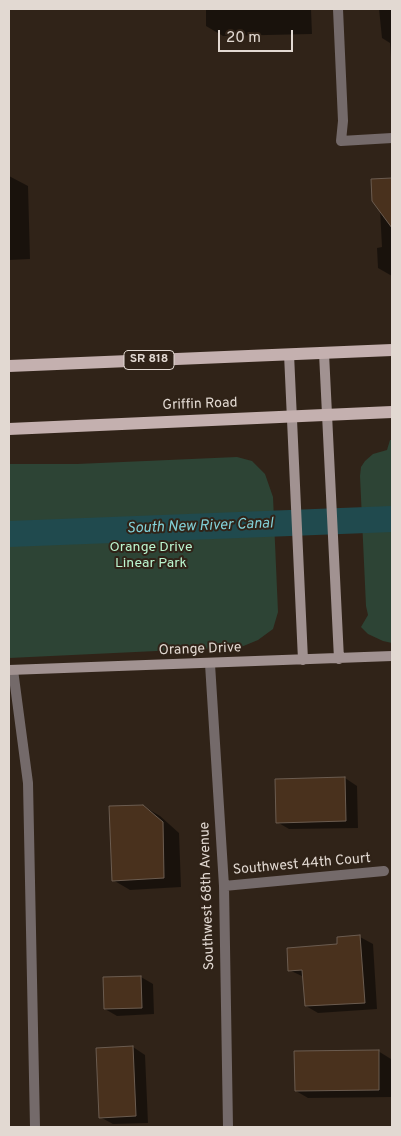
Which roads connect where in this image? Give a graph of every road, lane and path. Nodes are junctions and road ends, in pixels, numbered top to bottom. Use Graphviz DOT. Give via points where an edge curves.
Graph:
graph roads {
  1 [pos="338,9"];
  2 [pos="392,138"];
  3 [pos="392,350"];
  4 [pos="324,352"];
  5 [pos="289,354"];
  6 [pos="9,366"];
  7 [pos="392,412"];
  8 [pos="327,414"];
  9 [pos="292,416"];
  10 [pos="9,429"];
  11 [pos="392,656"];
  12 [pos="339,658"];
  13 [pos="303,660"];
  14 [pos="210,664"];
  15 [pos="11,670"];
  16 [pos="384,871"];
  17 [pos="224,886"];
  18 [pos="35,1127"];
  19 [pos="228,1127"];
  1 -- 2 [label="street" via="341,141"];
  3 -- 4 [label="main road, SR 818"];
  4 -- 5 [label="main road, SR 818"];
  4 -- 8 [label="street"];
  5 -- 6 [label="main road, SR 818"];
  5 -- 9 [label="street"];
  7 -- 8 [label="main road, Griffin Road"];
  8 -- 9 [label="main road, Griffin Road"];
  8 -- 12 [label="street"];
  9 -- 10 [label="main road, Griffin Road"];
  9 -- 13 [label="street"];
  11 -- 12 [label="street, Orange Drive"];
  12 -- 13 [label="street, Orange Drive"];
  13 -- 14 [label="street, Orange Drive"];
  14 -- 15 [label="street, Orange Drive"];
  14 -- 17 [label="street, Southwest 68th Avenue"];
  15 -- 18 [label="street" via="28,783"];
  16 -- 17 [label="street, Southwest 44th Court"];
  17 -- 19 [label="street, Southwest 68th Avenue"];
}
